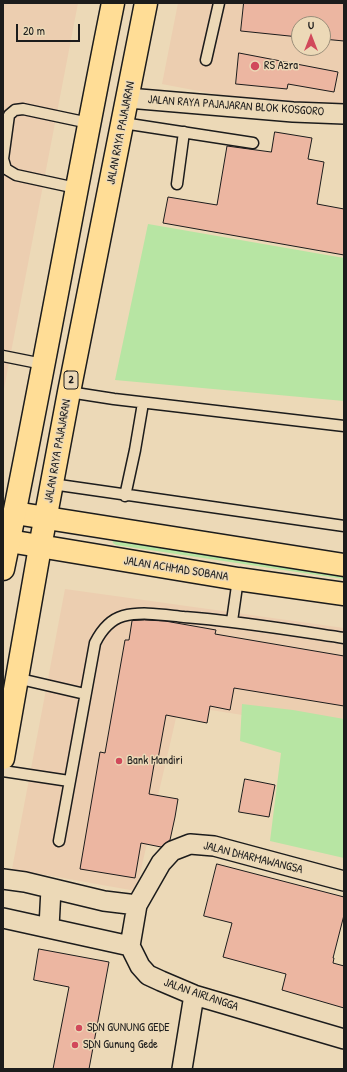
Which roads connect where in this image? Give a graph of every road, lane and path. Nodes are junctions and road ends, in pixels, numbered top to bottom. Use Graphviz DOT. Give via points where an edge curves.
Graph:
graph roads {
  1 [pos="113,3"];
  2 [pos="146,3"];
  3 [pos="219,3"];
  4 [pos="206,60"];
  5 [pos="128,98"];
  6 [pos="344,114"];
  7 [pos="89,123"];
  8 [pos="123,123"];
  9 [pos="184,132"];
  10 [pos="253,143"];
  11 [pos="177,184"];
  12 [pos="76,188"];
  13 [pos="3,356"];
  14 [pos="43,364"];
  15 [pos="69,392"];
  16 [pos="143,403"];
  17 [pos="344,426"];
  18 [pos="52,484"];
  19 [pos="125,496"];
  20 [pos="15,513"];
  21 [pos="45,518"];
  22 [pos="344,526"];
  23 [pos="9,541"];
  24 [pos="40,547"];
  25 [pos="344,565"];
  26 [pos="3,569"];
  27 [pos="238,579"];
  28 [pos="344,594"];
  29 [pos="232,621"];
  30 [pos="344,638"];
  31 [pos="16,678"];
  32 [pos="85,694"];
  33 [pos="3,758"];
  34 [pos="3,772"];
  35 [pos="69,781"];
  36 [pos="59,842"];
  37 [pos="3,879"];
  38 [pos="344,880"];
  39 [pos="51,888"];
  40 [pos="137,905"];
  41 [pos="3,918"];
  42 [pos="49,927"];
  43 [pos="130,946"];
  44 [pos="194,995"];
  45 [pos="344,1039"];
  46 [pos="182,1069"];
  1 -- 7 [label="main road"];
  2 -- 5 [label="main road, JALAN RAYA PAJAJARAN / 2"];
  3 -- 4 [label="lane"];
  5 -- 6 [label="street, JALAN RAYA PAJAJARAN BLOK KOSGORO"];
  5 -- 8 [label="main road, JALAN RAYA PAJAJARAN / 2"];
  7 -- 12 [label="main road"];
  7 -- 12 [label="lane" via="23,109 15,110 9,115 3,160 6,169 16,175"];
  8 -- 9 [label="lane"];
  8 -- 15 [label="main road, JALAN RAYA PAJAJARAN / 2"];
  9 -- 10 [label="lane"];
  9 -- 11 [label="lane"];
  12 -- 14 [label="main road"];
  13 -- 14 [label="lane"];
  14 -- 20 [label="main road"];
  15 -- 16 [label="lane"];
  15 -- 18 [label="main road, JALAN RAYA PAJAJARAN / 2"];
  16 -- 17 [label="lane"];
  16 -- 19 [label="lane"];
  18 -- 19 [label="lane"];
  18 -- 21 [label="main road, JALAN RAYA PAJAJARAN / 2"];
  19 -- 22 [label="lane"];
  20 -- 21 [label="main road"];
  20 -- 23 [label="main road"];
  21 -- 24 [label="main road, JALAN RAYA PAJAJARAN / 2"];
  21 -- 25 [label="main road"];
  23 -- 24 [label="main road, JALAN ACHMAD SOBANA"];
  23 -- 26 [label="main road"];
  24 -- 27 [label="main road, JALAN ACHMAD SOBANA"];
  24 -- 31 [label="main road, JALAN RAYA PAJAJARAN / 2"];
  27 -- 28 [label="main road, JALAN ACHMAD SOBANA"];
  27 -- 29 [label="lane"];
  29 -- 30 [label="lane"];
  29 -- 32 [label="lane" via="147,614 122,616 111,622 95,643"];
  31 -- 32 [label="lane"];
  31 -- 33 [label="main road, JALAN RAYA PAJAJARAN / 2"];
  32 -- 35 [label="lane"];
  34 -- 35 [label="lane"];
  35 -- 36 [label="lane"];
  37 -- 39 [label="street"];
  38 -- 40 [label="street, JALAN DHARMAWANGSA" via="214,846 190,844 172,851 161,863"];
  39 -- 40 [label="street" via="104,901"];
  39 -- 42 [label="street"];
  40 -- 43 [label="street"];
  41 -- 42 [label="street"];
  42 -- 43 [label="street"];
  43 -- 44 [label="street, JALAN AIRLANGGA" via="140,966 148,975"];
  44 -- 45 [label="street, JALAN AIRLANGGA"];
  44 -- 46 [label="street"];
}
